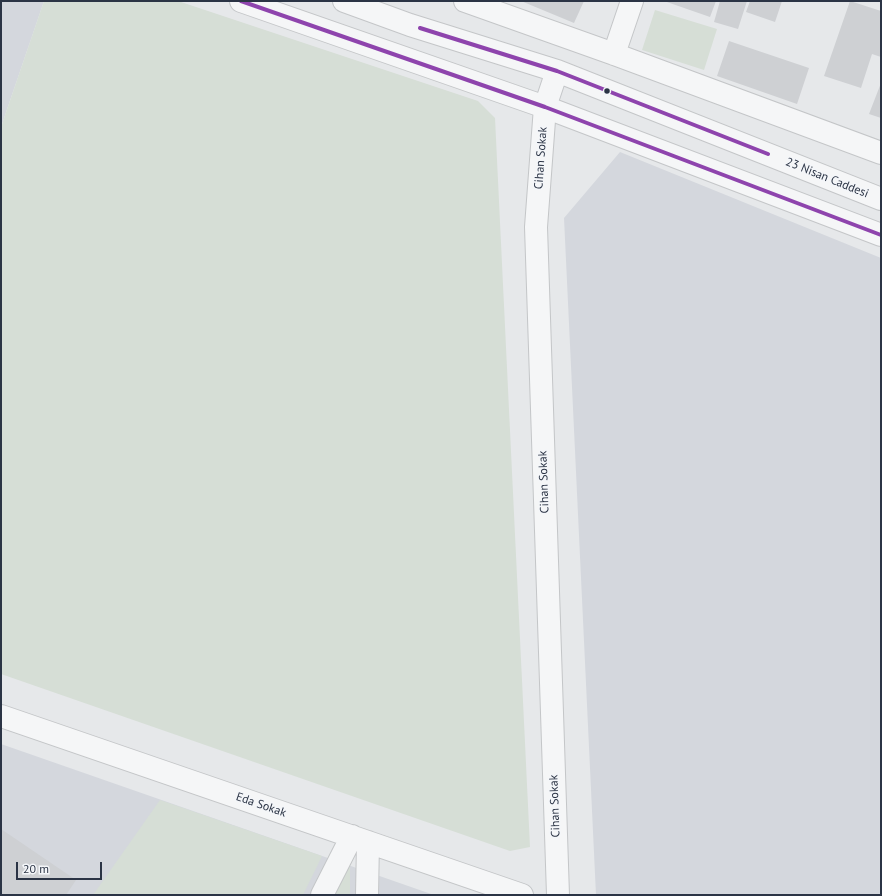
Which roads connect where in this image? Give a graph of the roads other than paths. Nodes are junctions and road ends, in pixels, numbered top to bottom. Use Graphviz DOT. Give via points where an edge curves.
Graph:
graph roads {
  1 [pos="241,1"];
  2 [pos="344,1"];
  3 [pos="465,1"];
  4 [pos="632,1"];
  5 [pos="614,54"];
  6 [pos="557,71"];
  7 [pos="545,107"];
  8 [pos="881,153"];
  9 [pos="881,199"];
  10 [pos="881,235"];
  11 [pos="1,716"];
  12 [pos="360,839"];
  13 [pos="322,895"];
  14 [pos="368,895"];
  15 [pos="522,895"];
  16 [pos="558,895"];
  1 -- 7 [label="street"];
  2 -- 6 [label="street, 23 Nisan Caddesi"];
  3 -- 5 [label="street"];
  4 -- 5 [label="street"];
  5 -- 8 [label="street"];
  6 -- 7 [label="street, Cihan Sokak"];
  6 -- 9 [label="street, 23 Nisan Caddesi"];
  7 -- 10 [label="street"];
  7 -- 16 [label="street, Cihan Sokak" via="536,227"];
  11 -- 12 [label="street, Eda Sokak"];
  12 -- 13 [label="street"];
  12 -- 14 [label="street"];
  12 -- 15 [label="street, Eda Sokak"];
}
